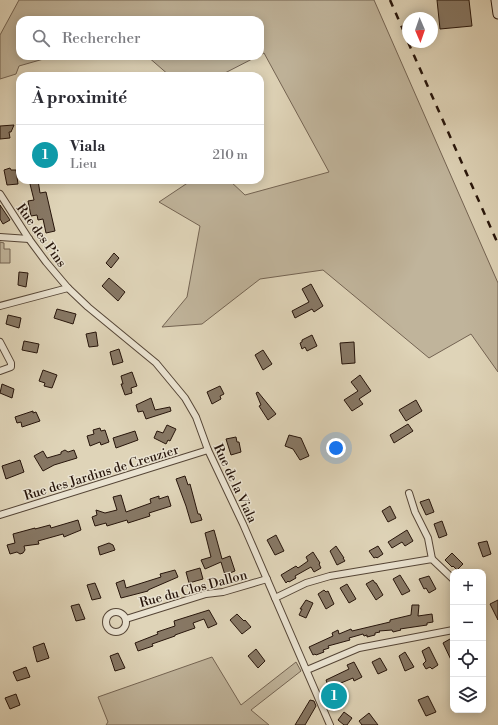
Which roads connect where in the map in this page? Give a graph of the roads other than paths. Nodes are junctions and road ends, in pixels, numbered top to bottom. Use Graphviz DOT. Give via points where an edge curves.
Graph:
graph roads {
  1 [pos="496,0"];
  2 [pos="498,14"];
  3 [pos="0,194"];
  4 [pos="0,237"];
  5 [pos="29,239"];
  6 [pos="68,288"];
  7 [pos="0,306"];
  8 [pos="0,342"];
  9 [pos="0,371"];
  10 [pos="208,450"];
  11 [pos="409,493"];
  12 [pos="0,515"];
  13 [pos="432,558"];
  14 [pos="450,576"];
  15 [pos="267,580"];
  16 [pos="275,598"];
  17 [pos="126,619"];
  18 [pos="450,631"];
  19 [pos="307,670"];
  20 [pos="330,725"];
  1 -- 2 [label="main road"];
  3 -- 5 [label="street, Rue des Pins"];
  4 -- 5 [label="street"];
  5 -- 6 [label="street, Rue des Pins"];
  6 -- 7 [label="street"];
  6 -- 10 [label="street, Rue de la Viala" via="170,378 196,417"];
  8 -- 9 [label="street" via="11,367"];
  10 -- 12 [label="street, Rue des Jardins de Creuzier"];
  10 -- 15 [label="street, Rue de la Viala"];
  11 -- 13 [label="street" via="428,538"];
  13 -- 14 [label="street"];
  13 -- 16 [label="street" via="330,576 306,583"];
  15 -- 16 [label="street, Rue de la Viala"];
  15 -- 17 [label="street, Rue du Clos Dallon" via="206,594"];
  16 -- 19 [label="street, Rue de la Viala"];
  18 -- 19 [label="street" via="359,648"];
  19 -- 20 [label="street, Rue de la Viala"];
}
